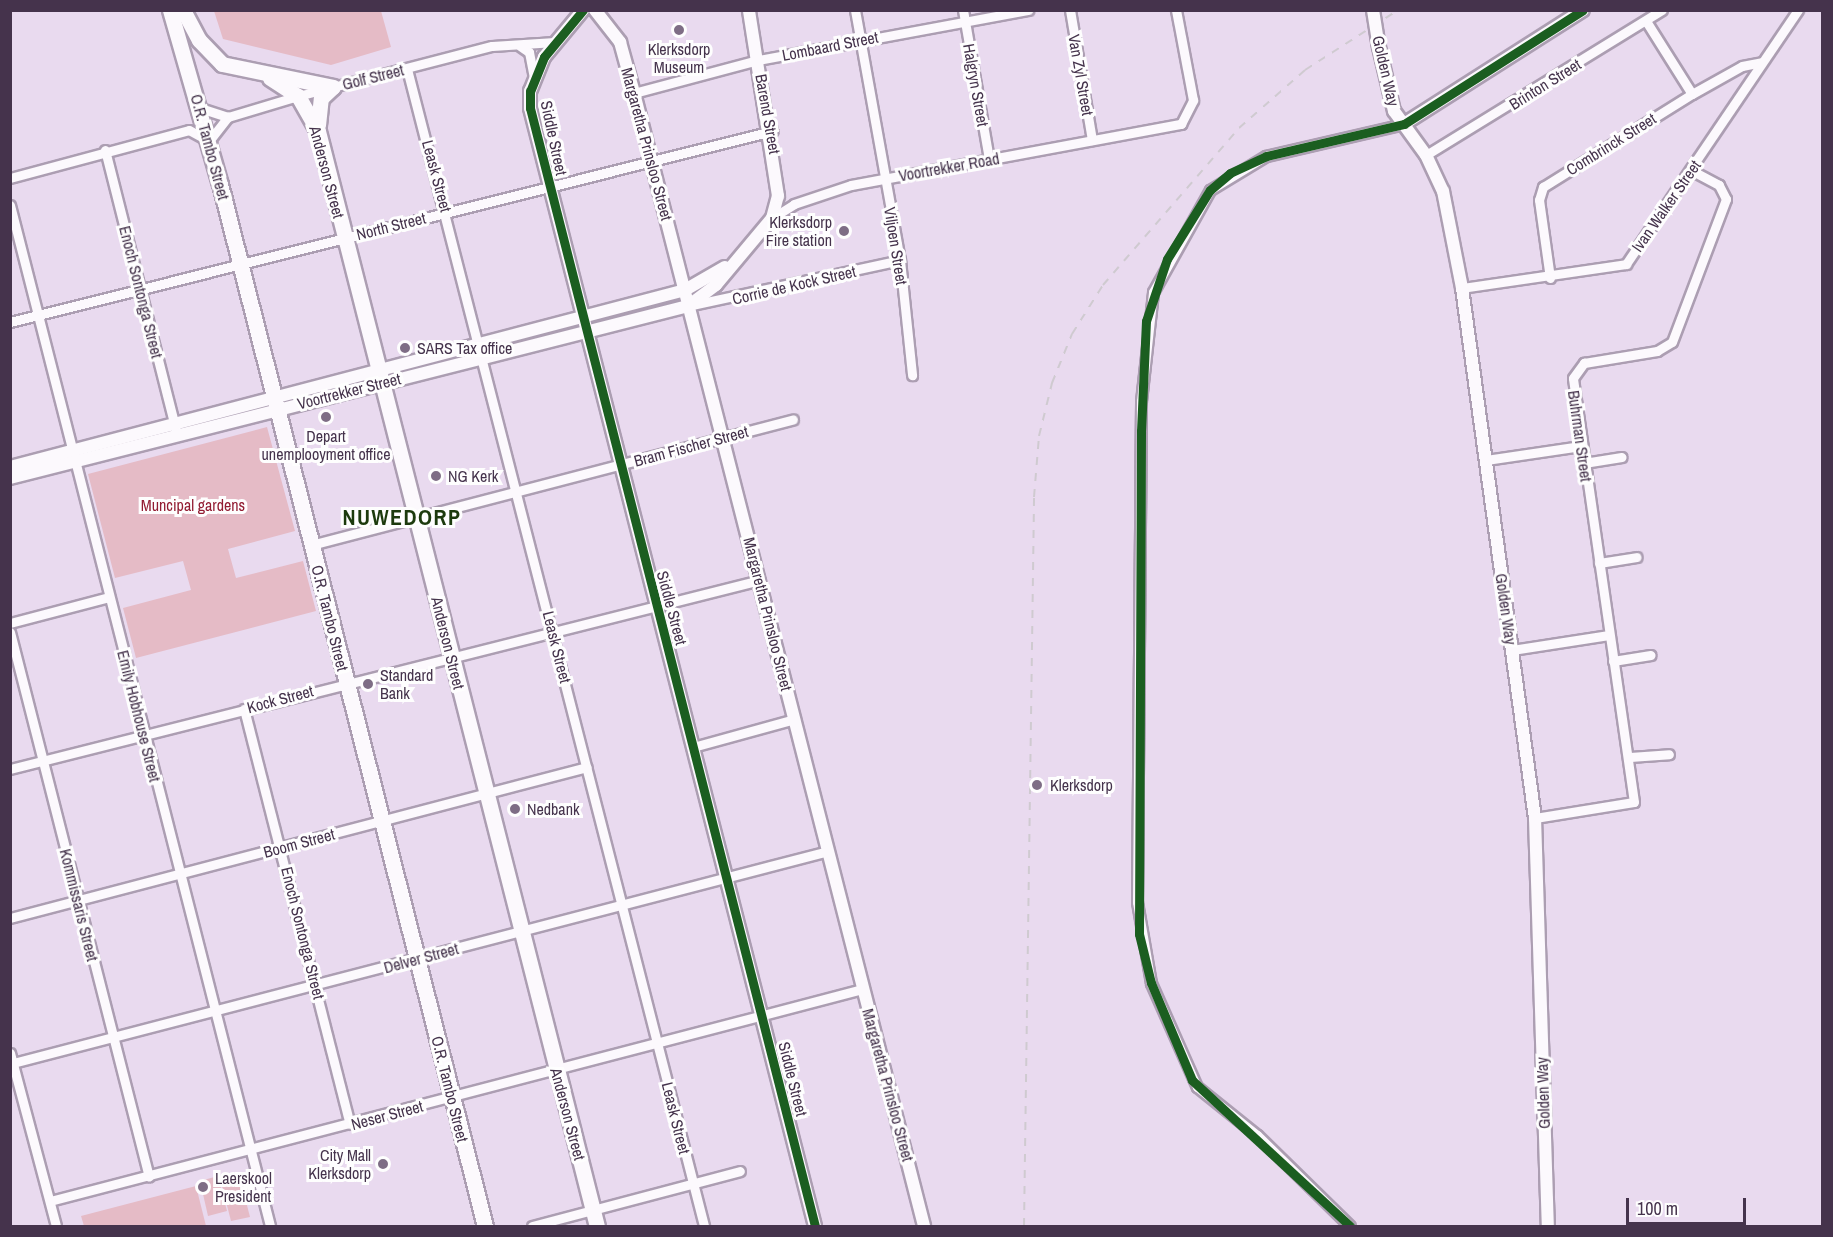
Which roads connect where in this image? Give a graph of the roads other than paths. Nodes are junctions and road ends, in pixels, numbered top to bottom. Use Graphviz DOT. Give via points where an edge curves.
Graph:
graph roads {
  1 [pos="170,10"];
  2 [pos="183,10"];
  3 [pos="583,10"];
  4 [pos="596,10"];
  5 [pos="749,10"];
  6 [pos="855,10"];
  7 [pos="963,10"];
  8 [pos="1028,10"];
  9 [pos="1070,10"];
  10 [pos="1176,10"];
  11 [pos="1373,10"];
  12 [pos="1583,10"];
  13 [pos="1662,10"];
  14 [pos="1798,10"];
  15 [pos="965,21"];
  16 [pos="1646,21"];
  17 [pos="860,39"];
  18 [pos="555,42"];
  19 [pos="520,46"];
  20 [pos="758,60"];
  21 [pos="1762,62"];
  22 [pos="407,69"];
  23 [pos="534,77"];
  24 [pos="270,78"];
  25 [pos="333,87"];
  26 [pos="634,93"];
  27 [pos="1692,94"];
  28 [pos="298,96"];
  29 [pos="200,108"];
  30 [pos="228,117"];
  31 [pos="1404,124"];
  32 [pos="318,131"];
  33 [pos="772,131"];
  34 [pos="1092,140"];
  35 [pos="209,141"];
  36 [pos="105,150"];
  37 [pos="1426,155"];
  38 [pos="989,159"];
  39 [pos="652,161"];
  40 [pos="1691,170"];
  41 [pos="10,178"];
  42 [pos="884,178"];
  43 [pos="549,187"];
  44 [pos="10,205"];
  45 [pos="447,212"];
  46 [pos="772,218"];
  47 [pos="344,237"];
  48 [pos="900,260"];
  49 [pos="733,261"];
  50 [pos="240,264"];
  51 [pos="1550,278"];
  52 [pos="1462,288"];
  53 [pos="140,289"];
  54 [pos="685,290"];
  55 [pos="688,306"];
  56 [pos="39,315"];
  57 [pos="582,318"];
  58 [pos="10,322"];
  59 [pos="586,331"];
  60 [pos="481,345"];
  61 [pos="483,359"];
  62 [pos="912,375"];
  63 [pos="380,377"];
  64 [pos="276,403"];
  65 [pos="793,419"];
  66 [pos="176,429"];
  67 [pos="721,438"];
  68 [pos="1581,446"];
  69 [pos="75,455"];
  70 [pos="1622,457"];
  71 [pos="1486,460"];
  72 [pos="1584,464"];
  73 [pos="619,466"];
  74 [pos="10,467"];
  75 [pos="10,478"];
  76 [pos="517,491"];
  77 [pos="417,517"];
  78 [pos="311,545"];
  79 [pos="1636,557"];
  80 [pos="1599,563"];
  81 [pos="760,580"];
  82 [pos="109,597"];
  83 [pos="656,607"];
  84 [pos="10,623"];
  85 [pos="553,630"];
  86 [pos="10,632"];
  87 [pos="1609,635"];
  88 [pos="1512,650"];
  89 [pos="1651,655"];
  90 [pos="452,657"];
  91 [pos="1613,661"];
  92 [pos="346,682"];
  93 [pos="244,709"];
  94 [pos="795,719"];
  95 [pos="144,735"];
  96 [pos="693,747"];
  97 [pos="1669,754"];
  98 [pos="1630,757"];
  99 [pos="44,760"];
  100 [pos="587,767"];
  101 [pos="10,769"];
  102 [pos="486,793"];
  103 [pos="1535,818"];
  104 [pos="382,821"];
  105 [pos="281,848"];
  106 [pos="828,851"];
  107 [pos="180,875"];
  108 [pos="727,879"];
  109 [pos="77,900"];
  110 [pos="624,906"];
  111 [pos="10,918"];
  112 [pos="522,932"];
  113 [pos="418,959"];
  114 [pos="317,986"];
  115 [pos="863,989"];
  116 [pos="216,1008"];
  117 [pos="761,1016"];
  118 [pos="111,1037"];
  119 [pos="658,1043"];
  120 [pos="12,1058"];
  121 [pos="557,1070"];
  122 [pos="452,1097"];
  123 [pos="350,1124"];
  124 [pos="251,1150"];
  125 [pos="740,1171"];
  126 [pos="149,1177"];
  127 [pos="692,1184"];
  128 [pos="50,1201"];
  129 [pos="592,1210"];
  130 [pos="56,1227"];
  131 [pos="270,1227"];
  132 [pos="484,1227"];
  133 [pos="532,1227"];
  134 [pos="597,1227"];
  135 [pos="704,1227"];
  136 [pos="815,1227"];
  137 [pos="924,1227"];
  138 [pos="1350,1227"];
  139 [pos="1548,1227"];
  1 -- 29 [label="main road, O.R. Tambo Street"];
  2 -- 24 [label="main road" via="199,40 222,64"];
  3 -- 18 [label="street, Siddle Street"];
  4 -- 26 [label="street, Margaretha Prinsloo Street" via="620,42"];
  5 -- 20 [label="street, Barend Street"];
  6 -- 17 [label="street, Viljoen Street"];
  7 -- 15 [label="street, Halgryn Street"];
  8 -- 15 [label="street, Lombaard Street"];
  9 -- 34 [label="street, Van Zyl Street"];
  10 -- 34 [label="street, Voortrekker Road" via="1193,100 1186,119 1172,127"];
  11 -- 31 [label="street, Golden Way, bridge" via="1389,100"];
  12 -- 31 [label="street"];
  13 -- 16 [label="street, Brinton Street"];
  14 -- 21 [label="street, Ivan Walker Street"];
  15 -- 17 [label="street, Lombaard Street"];
  15 -- 38 [label="street, Halgryn Street"];
  16 -- 27 [label="street"];
  16 -- 37 [label="street, Brinton Street"];
  17 -- 20 [label="street, Lombaard Street"];
  17 -- 42 [label="street, Viljoen Street"];
  18 -- 19 [label="street, Golf Street"];
  18 -- 23 [label="street, Siddle Street"];
  19 -- 22 [label="street, Golf Street" via="492,46"];
  19 -- 23 [label="street" via="529,52"];
  20 -- 26 [label="street, Lombaard Street"];
  20 -- 33 [label="street, Barend Street"];
  21 -- 27 [label="street, Combrinck Street" via="1742,66"];
  21 -- 40 [label="street, Ivan Walker Street"];
  22 -- 25 [label="street, Golf Street"];
  22 -- 45 [label="street, Leask Street"];
  23 -- 43 [label="street, Siddle Street" via="530,108"];
  24 -- 25 [label="main road"];
  24 -- 28 [label="main road, Anderson Street"];
  25 -- 28 [label="street, Golf Street"];
  25 -- 32 [label="main road" via="318,106"];
  26 -- 39 [label="street, Margaretha Prinsloo Street"];
  27 -- 51 [label="street, Combrinck Street" via="1543,187 1539,208"];
  28 -- 30 [label="street, Golf Street"];
  28 -- 32 [label="main road, Anderson Street"];
  29 -- 30 [label="street"];
  29 -- 35 [label="main road, O.R. Tambo Street"];
  30 -- 35 [label="street"];
  31 -- 37 [label="street, Golden Way"];
  31 -- 138 [label="street" via="1266,156 1210,190 1153,292 1141,402 1137,902 1151,983 1197,1087 1257,1135"];
  32 -- 47 [label="main road, Anderson Street"];
  33 -- 39 [label="street, North Street"];
  33 -- 46 [label="street, Barend Street" via="779,175"];
  34 -- 38 [label="street, Voortrekker Road"];
  35 -- 36 [label="street" via="189,130"];
  35 -- 50 [label="main road, O.R. Tambo Street"];
  36 -- 41 [label="street"];
  36 -- 53 [label="street, Enoch Sontonga Street"];
  37 -- 52 [label="street, Golden Way" via="1449,210"];
  38 -- 42 [label="street, Voortrekker Road"];
  39 -- 43 [label="street, North Street"];
  39 -- 54 [label="street, Margaretha Prinsloo Street"];
  40 -- 51 [label="street, Ivan Walker Street" via="1626,264"];
  40 -- 68 [label="street, Buhrman Street" via="1719,185 1726,199 1676,334 1663,350 1576,369"];
  42 -- 46 [label="street, Voortrekker Road" via="821,193"];
  42 -- 48 [label="street, Viljoen Street"];
  43 -- 45 [label="street, North Street"];
  43 -- 57 [label="street, Siddle Street"];
  44 -- 56 [label="street, Emily Hobhouse Street"];
  45 -- 47 [label="street, North Street"];
  45 -- 60 [label="street, Leask Street"];
  46 -- 49 [label="street, Voortrekker Road"];
  47 -- 50 [label="street, North Street"];
  47 -- 63 [label="main road, Anderson Street"];
  48 -- 55 [label="street, Corrie de Kock Street"];
  48 -- 62 [label="street, Viljoen Street"];
  49 -- 54 [label="street, Voortrekker Road"];
  49 -- 55 [label="street, Voortrekker Road" via="716,285"];
  50 -- 53 [label="street, North Street"];
  50 -- 64 [label="main road, O.R. Tambo Street"];
  51 -- 52 [label="street, Ivan Walker Street"];
  52 -- 71 [label="street, Golden Way"];
  53 -- 56 [label="street, North Street"];
  53 -- 66 [label="street, Enoch Sontonga Street"];
  54 -- 55 [label="street, Margaretha Prinsloo Street"];
  54 -- 57 [label="street, Voortrekker Street"];
  55 -- 59 [label="street, Voortrekker Street"];
  55 -- 67 [label="street, Margaretha Prinsloo Street"];
  56 -- 58 [label="street, North Street"];
  56 -- 69 [label="street, Emily Hobhouse Street"];
  57 -- 59 [label="street, Siddle Street"];
  57 -- 60 [label="street, Voortrekker Street"];
  59 -- 61 [label="street, Voortrekker Street"];
  59 -- 73 [label="street, Siddle Street"];
  60 -- 61 [label="street, Leask Street"];
  60 -- 63 [label="street, Voortrekker Street"];
  61 -- 63 [label="street, Voortrekker Street"];
  61 -- 76 [label="street, Leask Street"];
  63 -- 64 [label="street, Voortrekker Street"];
  63 -- 77 [label="main road, Anderson Street"];
  64 -- 66 [label="street, Voortrekker Street"];
  64 -- 78 [label="main road, O.R. Tambo Street"];
  65 -- 67 [label="street, Bram Fischer Street"];
  66 -- 69 [label="street, Voortrekker Street"];
  67 -- 73 [label="street, Bram Fischer Street"];
  67 -- 81 [label="street, Margaretha Prinsloo Street"];
  68 -- 71 [label="street"];
  68 -- 72 [label="street, Buhrman Street"];
  69 -- 74 [label="street, Voortrekker Street"];
  69 -- 75 [label="street, Voortrekker Street"];
  69 -- 82 [label="street, Emily Hobhouse Street"];
  70 -- 72 [label="street"];
  71 -- 88 [label="street, Golden Way"];
  72 -- 80 [label="street, Buhrman Street"];
  73 -- 76 [label="street, Bram Fischer Street"];
  73 -- 83 [label="street, Siddle Street"];
  76 -- 77 [label="street, Bram Fischer Street"];
  76 -- 85 [label="street, Leask Street"];
  77 -- 78 [label="street, Bram Fischer Street"];
  77 -- 90 [label="main road, Anderson Street"];
  78 -- 92 [label="main road, O.R. Tambo Street"];
  79 -- 80 [label="street"];
  80 -- 87 [label="street, Buhrman Street"];
  81 -- 83 [label="street, Kock Street"];
  81 -- 94 [label="street, Margaretha Prinsloo Street"];
  82 -- 84 [label="street"];
  82 -- 95 [label="street, Emily Hobhouse Street"];
  83 -- 85 [label="street, Kock Street"];
  83 -- 96 [label="street, Siddle Street"];
  85 -- 90 [label="street, Kock Street"];
  85 -- 100 [label="street, Leask Street"];
  86 -- 99 [label="street, Kommissaris Street"];
  87 -- 88 [label="street"];
  87 -- 91 [label="street, Buhrman Street"];
  88 -- 103 [label="street, Golden Way"];
  89 -- 91 [label="street"];
  90 -- 92 [label="street, Kock Street"];
  90 -- 102 [label="main road, Anderson Street"];
  91 -- 98 [label="street, Buhrman Street"];
  92 -- 93 [label="street, Kock Street"];
  92 -- 104 [label="main road, O.R. Tambo Street"];
  93 -- 95 [label="street, Kock Street"];
  93 -- 105 [label="street, Enoch Sontonga Street"];
  94 -- 96 [label="street"];
  94 -- 106 [label="street, Margaretha Prinsloo Street"];
  95 -- 99 [label="street, Kock Street"];
  95 -- 107 [label="street, Emily Hobhouse Street"];
  96 -- 108 [label="street, Siddle Street"];
  97 -- 98 [label="street"];
  98 -- 103 [label="street, Buhrman Street" via="1634,802"];
  99 -- 101 [label="street, Kock Street"];
  99 -- 109 [label="street, Kommissaris Street"];
  100 -- 102 [label="street, Boom Street"];
  100 -- 110 [label="street, Leask Street"];
  102 -- 104 [label="street, Boom Street"];
  102 -- 112 [label="main road, Anderson Street"];
  103 -- 139 [label="street, Golden Way"];
  104 -- 105 [label="street, Boom Street"];
  104 -- 113 [label="main road, O.R. Tambo Street"];
  105 -- 107 [label="street, Boom Street"];
  105 -- 114 [label="street, Enoch Sontonga Street"];
  106 -- 108 [label="street, Delver Street"];
  106 -- 115 [label="street, Margaretha Prinsloo Street"];
  107 -- 109 [label="street, Boom Street"];
  107 -- 116 [label="street, Emily Hobhouse Street"];
  108 -- 110 [label="street, Delver Street"];
  108 -- 117 [label="street, Siddle Street"];
  109 -- 111 [label="street, Boom Street"];
  109 -- 118 [label="street, Kommissaris Street"];
  110 -- 112 [label="street, Delver Street"];
  110 -- 119 [label="street, Leask Street"];
  112 -- 113 [label="street, Delver Street"];
  112 -- 121 [label="main road, Anderson Street"];
  113 -- 114 [label="street, Delver Street"];
  113 -- 122 [label="main road, O.R. Tambo Street"];
  114 -- 116 [label="street, Delver Street"];
  114 -- 123 [label="street, Enoch Sontonga Street"];
  115 -- 117 [label="street, Neser Street"];
  115 -- 137 [label="street, Margaretha Prinsloo Street"];
  116 -- 118 [label="street, Delver Street"];
  116 -- 124 [label="street, Emily Hobhouse Street"];
  117 -- 119 [label="street, Neser Street"];
  117 -- 136 [label="street, Siddle Street"];
  118 -- 120 [label="street, Delver Street"];
  118 -- 126 [label="street, Kommissaris Street"];
  119 -- 121 [label="street, Neser Street"];
  119 -- 127 [label="street, Leask Street"];
  120 -- 128 [label="street"];
  121 -- 122 [label="street, Neser Street"];
  121 -- 129 [label="main road, Anderson Street"];
  122 -- 123 [label="street, Neser Street"];
  122 -- 132 [label="main road, O.R. Tambo Street"];
  123 -- 124 [label="street, Neser Street"];
  124 -- 126 [label="street, Neser Street"];
  124 -- 131 [label="street, Emily Hobhouse Street"];
  125 -- 127 [label="street"];
  126 -- 128 [label="street, Neser Street"];
  127 -- 129 [label="street"];
  127 -- 135 [label="street, Leask Street"];
  128 -- 130 [label="street"];
  129 -- 133 [label="street"];
  129 -- 134 [label="main road, Anderson Street"];
}
